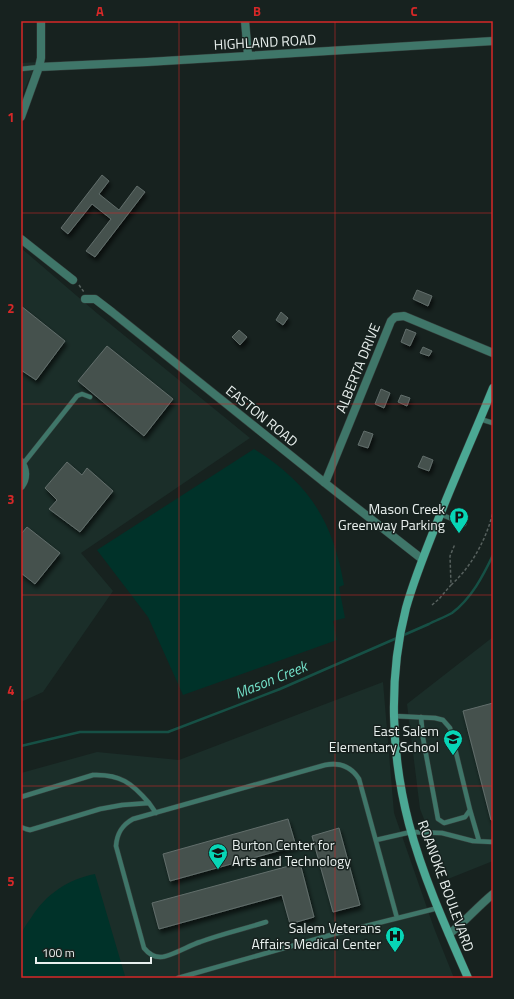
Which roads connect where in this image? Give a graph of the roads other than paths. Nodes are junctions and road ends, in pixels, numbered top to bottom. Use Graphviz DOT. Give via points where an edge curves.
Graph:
graph roads {
  1 [pos="41,21"];
  2 [pos="245,21"];
  3 [pos="493,41"];
  4 [pos="248,55"];
  5 [pos="39,68"];
  6 [pos="21,69"];
  7 [pos="21,117"];
  8 [pos="21,239"];
  9 [pos="73,280"];
  10 [pos="85,299"];
  11 [pos="493,353"];
  12 [pos="493,388"];
  13 [pos="90,397"];
  14 [pos="480,419"];
  15 [pos="493,424"];
  16 [pos="22,463"];
  17 [pos="325,483"];
  18 [pos="21,486"];
  19 [pos="440,514"];
  20 [pos="464,524"];
  21 [pos="422,559"];
  22 [pos="394,716"];
  23 [pos="422,717"];
  24 [pos="21,797"];
  25 [pos="149,803"];
  26 [pos="470,810"];
  27 [pos="156,812"];
  28 [pos="21,827"];
  29 [pos="411,832"];
  30 [pos="376,840"];
  31 [pos="479,841"];
  32 [pos="493,842"];
  33 [pos="493,894"];
  34 [pos="438,908"];
  35 [pos="397,918"];
  36 [pos="266,922"];
  37 [pos="449,934"];
  38 [pos="178,978"];
  39 [pos="468,978"];
  1 -- 5 [label="street"];
  2 -- 4 [label="street"];
  3 -- 4 [label="street, HIGHLAND ROAD"];
  4 -- 5 [label="street, HIGHLAND ROAD"];
  5 -- 6 [label="lane"];
  5 -- 7 [label="street"];
  8 -- 9 [label="street"];
  10 -- 17 [label="street, EASTON ROAD" via="95,299 112,312"];
  11 -- 17 [label="street, ALBERTA DRIVE" via="404,316 395,317 391,321"];
  12 -- 14 [label="main road, ROANOKE BOULEVARD"];
  13 -- 16 [label="lane" via="82,394 77,396"];
  14 -- 15 [label="lane"];
  14 -- 19 [label="main road, ROANOKE BOULEVARD"];
  16 -- 18 [label="street" via="25,477"];
  17 -- 21 [label="street, EASTON ROAD"];
  19 -- 20 [label="lane"];
  19 -- 21 [label="main road, ROANOKE BOULEVARD"];
  21 -- 22 [label="main road, ROANOKE BOULEVARD" via="400,633 396,660"];
  22 -- 23 [label="lane"];
  22 -- 29 [label="main road, ROANOKE BOULEVARD" via="400,783"];
  23 -- 26 [label="lane" via="443,720 450,728"];
  23 -- 26 [label="lane" via="423,738 438,819 444,823 466,816"];
  24 -- 25 [label="lane" via="104,774 131,784"];
  25 -- 27 [label="lane"];
  25 -- 28 [label="lane" via="100,809 30,830"];
  26 -- 31 [label="lane"];
  27 -- 30 [label="lane" via="325,765 341,764 351,769 359,779"];
  27 -- 36 [label="lane" via="127,822 116,839 144,948 148,952 156,957 166,956 202,941"];
  29 -- 30 [label="lane"];
  29 -- 31 [label="lane" via="442,833"];
  29 -- 34 [label="main road, ROANOKE BOULEVARD"];
  30 -- 35 [label="lane"];
  31 -- 32 [label="lane"];
  33 -- 37 [label="street"];
  34 -- 35 [label="lane"];
  34 -- 37 [label="main road, ROANOKE BOULEVARD"];
  35 -- 38 [label="lane"];
  37 -- 39 [label="main road, ROANOKE BOULEVARD"];
}
